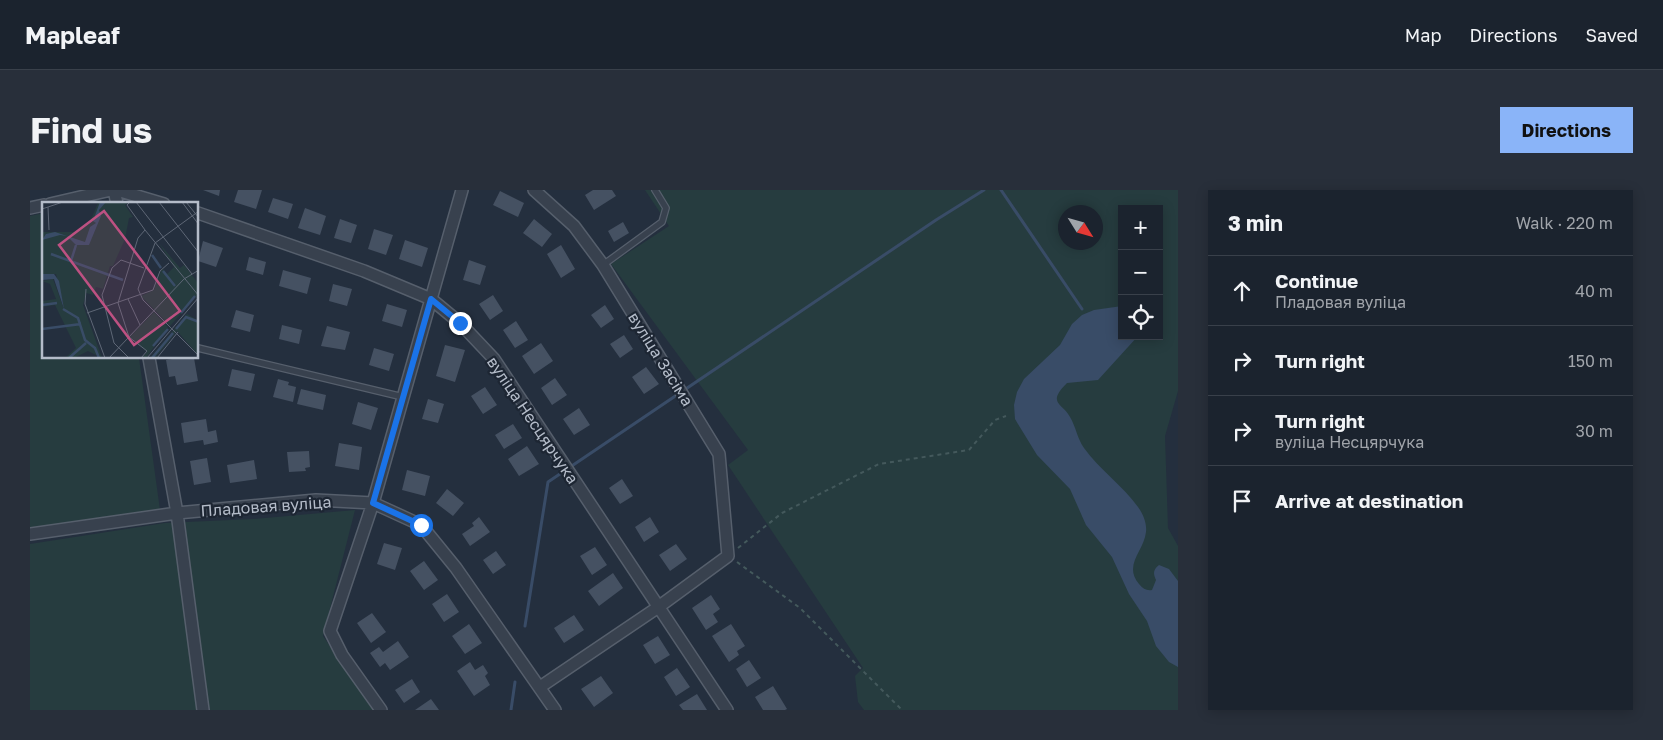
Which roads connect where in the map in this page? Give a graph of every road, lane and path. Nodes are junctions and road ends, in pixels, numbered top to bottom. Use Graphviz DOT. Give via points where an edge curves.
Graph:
graph roads {
  1 [pos="114,190"];
  2 [pos="462,190"];
  3 [pos="534,190"];
  4 [pos="655,190"];
  5 [pos="59,202"];
  6 [pos="157,202"];
  7 [pos="199,213"];
  8 [pos="603,264"];
  9 [pos="431,299"];
  10 [pos="199,348"];
  11 [pos="149,359"];
  12 [pos="403,397"];
  13 [pos="1006,416"];
  14 [pos="373,503"];
  15 [pos="177,513"];
  16 [pos="30,534"];
  17 [pos="728,556"];
  18 [pos="657,608"];
  19 [pos="540,687"];
  20 [pos="203,710"];
  21 [pos="381,710"];
  22 [pos="555,710"];
  23 [pos="727,710"];
  24 [pos="902,710"];
  1 -- 5 [label="street"];
  1 -- 6 [label="street"];
  2 -- 9 [label="street"];
  3 -- 8 [label="street, вуліца Засіма" via="574,226"];
  4 -- 8 [label="lane" via="666,208 662,222"];
  7 -- 9 [label="street, вуліца Несцярчука" via="364,271"];
  8 -- 17 [label="street, вуліца Засіма" via="719,454"];
  9 -- 12 [label="street"];
  9 -- 18 [label="street, вуліца Несцярчука" via="460,323 494,359"];
  10 -- 12 [label="lane"];
  11 -- 15 [label="street"];
  12 -- 14 [label="street"];
  13 -- 17 [label="path" via="994,420 969,450 879,464 782,513"];
  14 -- 15 [label="street, Пладовая вуліца" via="316,500"];
  14 -- 19 [label="street, Пладовая вуліца" via="421,525 456,568"];
  14 -- 21 [label="street" via="330,630 342,656"];
  15 -- 16 [label="street, Пладовая вуліца"];
  15 -- 20 [label="street"];
  17 -- 18 [label="street"];
  17 -- 24 [label="path" via="800,608"];
  18 -- 19 [label="street"];
  18 -- 23 [label="street, вуліца Несцярчука"];
  19 -- 22 [label="street, Пладовая вуліца"];
}
